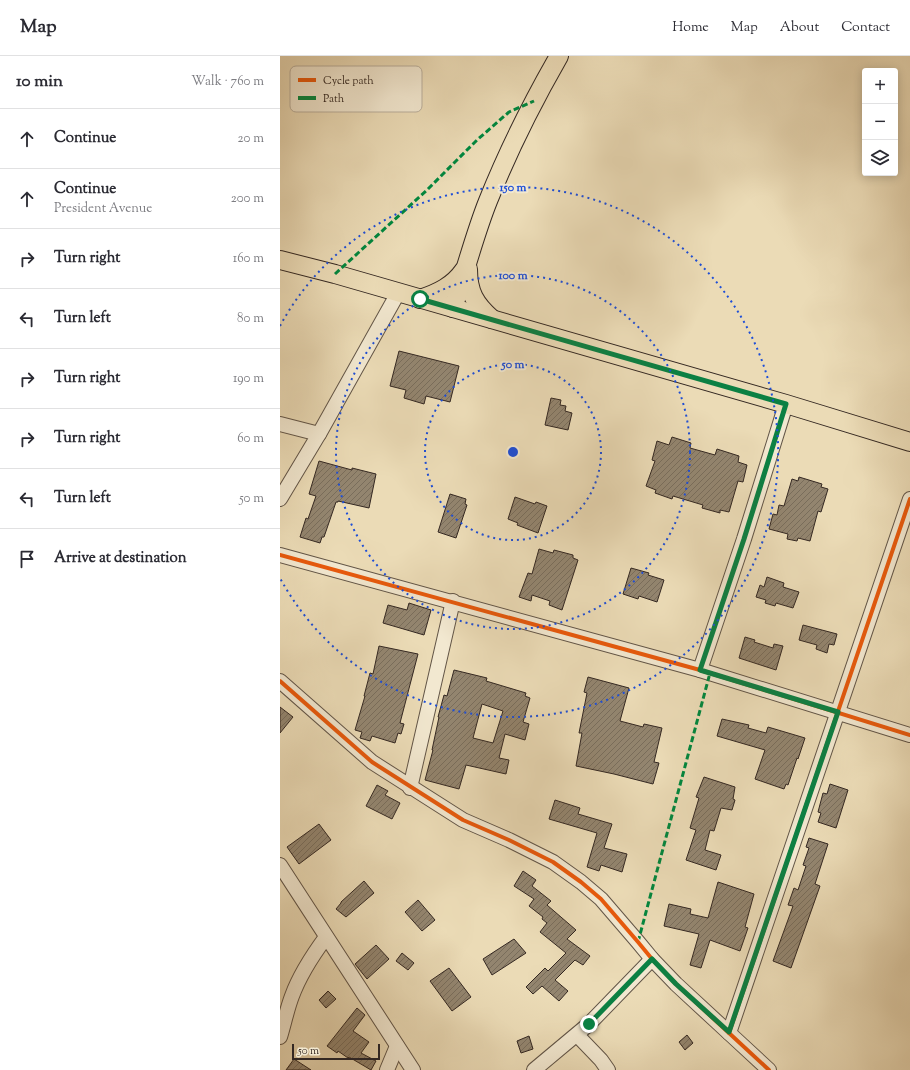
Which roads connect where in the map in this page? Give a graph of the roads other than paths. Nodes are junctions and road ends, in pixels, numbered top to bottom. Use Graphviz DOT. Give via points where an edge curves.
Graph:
graph roads {
  1 [pos="559,56"];
  2 [pos="280,260"];
  3 [pos="468,264"];
  4 [pos="398,293"];
  5 [pos="420,299"];
  6 [pos="453,308"];
  7 [pos="493,320"];
  8 [pos="786,404"];
  9 [pos="280,424"];
  10 [pos="318,434"];
  11 [pos="910,442"];
  12 [pos="280,499"];
  13 [pos="910,499"];
  14 [pos="280,555"];
  15 [pos="453,601"];
  16 [pos="700,670"];
  17 [pos="280,681"];
  18 [pos="838,712"];
  19 [pos="910,735"];
  20 [pos="410,788"];
  21 [pos="280,865"];
  22 [pos="326,937"];
  23 [pos="652,959"];
  24 [pos="729,1032"];
  25 [pos="577,1035"];
  26 [pos="280,1037"];
  27 [pos="397,1046"];
  28 [pos="387,1070"];
  29 [pos="413,1070"];
  30 [pos="534,1070"];
  31 [pos="608,1070"];
  32 [pos="769,1070"];
  1 -- 3 [label="main road" via="505,160"];
  2 -- 4 [label="main road"];
  3 -- 5 [label="main road" via="448,287"];
  3 -- 6 [label="main road"];
  3 -- 7 [label="main road" via="472,296"];
  4 -- 5 [label="main road"];
  4 -- 10 [label="street"];
  5 -- 6 [label="main road"];
  6 -- 7 [label="main road"];
  7 -- 8 [label="main road"];
  8 -- 11 [label="main road"];
  8 -- 16 [label="street"];
  9 -- 10 [label="street"];
  10 -- 12 [label="street"];
  13 -- 18 [label="street"];
  14 -- 15 [label="street"];
  15 -- 16 [label="street"];
  15 -- 20 [label="street"];
  16 -- 18 [label="street"];
  17 -- 20 [label="street" via="372,762"];
  18 -- 19 [label="street"];
  18 -- 24 [label="street"];
  20 -- 23 [label="street" via="463,820 553,862 600,899"];
  21 -- 22 [label="street"];
  22 -- 26 [label="street" via="310,959 291,997"];
  22 -- 27 [label="street"];
  23 -- 24 [label="street"];
  23 -- 25 [label="street"];
  24 -- 32 [label="street"];
  25 -- 30 [label="street"];
  25 -- 31 [label="street"];
  27 -- 28 [label="street"];
  27 -- 29 [label="street"];
}
